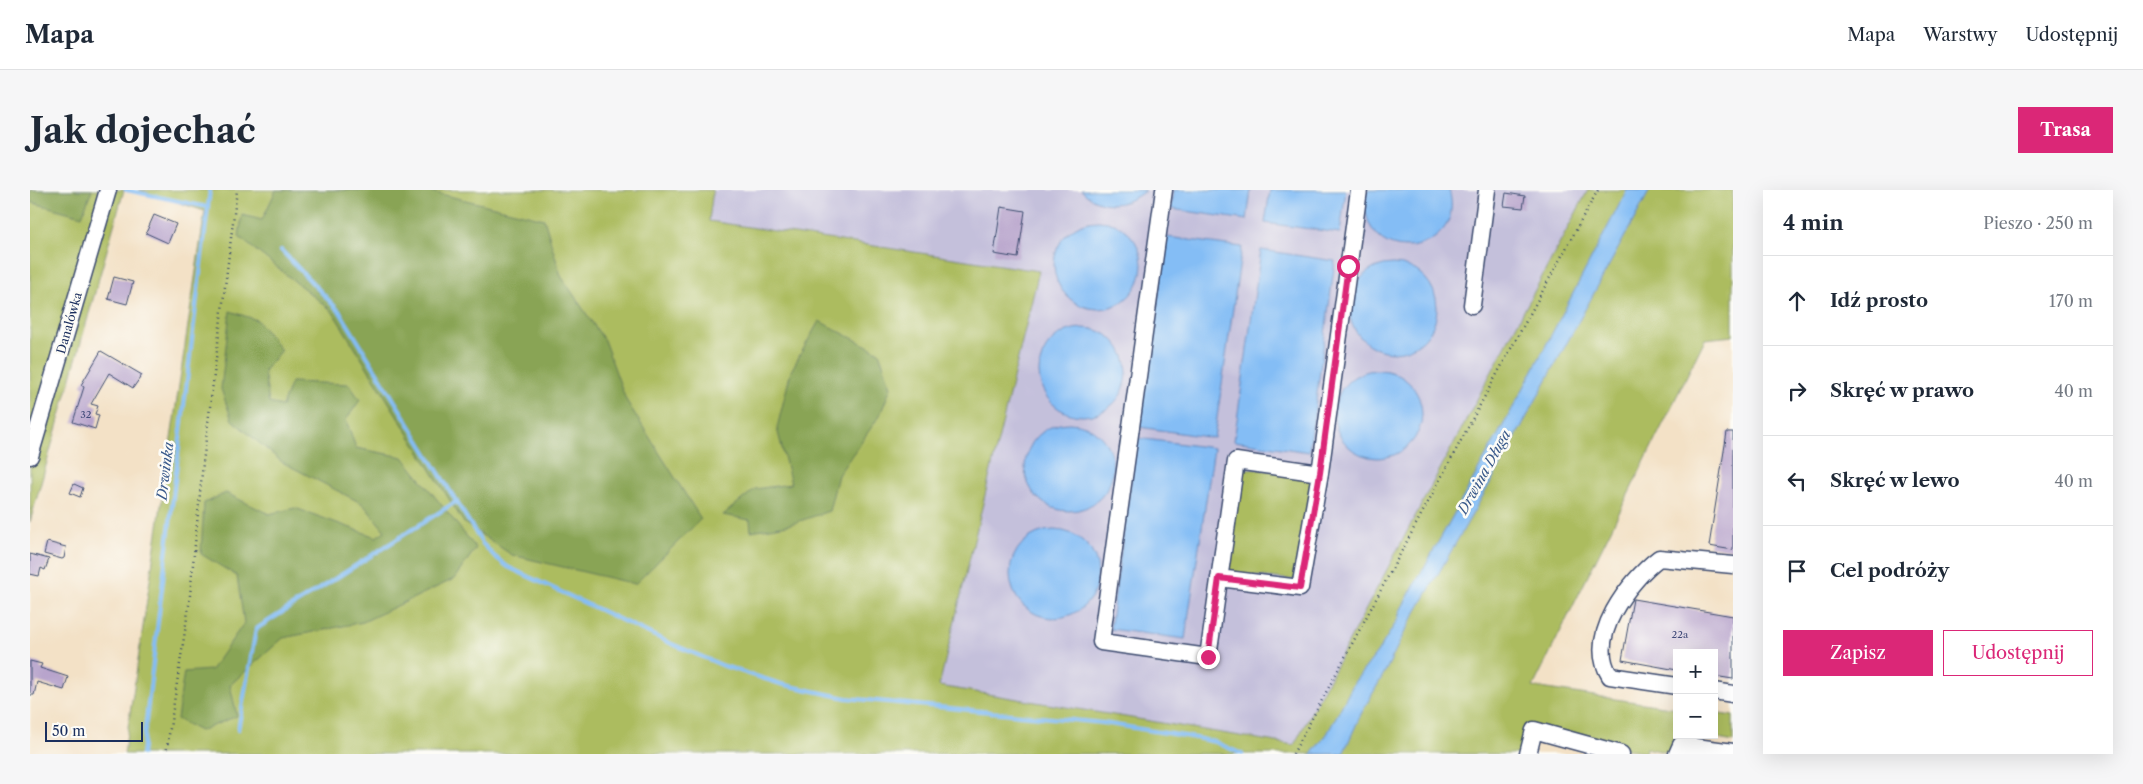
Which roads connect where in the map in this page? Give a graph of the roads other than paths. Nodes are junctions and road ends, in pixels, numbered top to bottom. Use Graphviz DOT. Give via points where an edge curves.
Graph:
graph roads {
  1 [pos="108,190"];
  2 [pos="1164,190"];
  3 [pos="1359,190"];
  4 [pos="1487,190"];
  5 [pos="1472,305"];
  6 [pos="30,456"];
  7 [pos="1320,473"];
  8 [pos="1733,565"];
  9 [pos="1219,578"];
  10 [pos="1673,685"];
  11 [pos="1718,692"];
  12 [pos="1733,694"];
  13 [pos="1728,752"];
  14 [pos="1528,754"];
  15 [pos="1621,754"];
  16 [pos="1677,754"];
  1 -- 6 [label="street, Danalówka"];
  2 -- 9 [label="street" via="1101,642 1208,657"];
  3 -- 7 [label="street"];
  4 -- 5 [label="street"];
  7 -- 9 [label="street" via="1300,588"];
  7 -- 9 [label="street" via="1236,461"];
  8 -- 10 [label="street" via="1659,558 1647,568 1608,620 1603,647 1604,666 1610,676"];
  11 -- 12 [label="street"];
  13 -- 16 [label="street" via="1681,745"];
  14 -- 15 [label="street" via="1534,730"];
}
